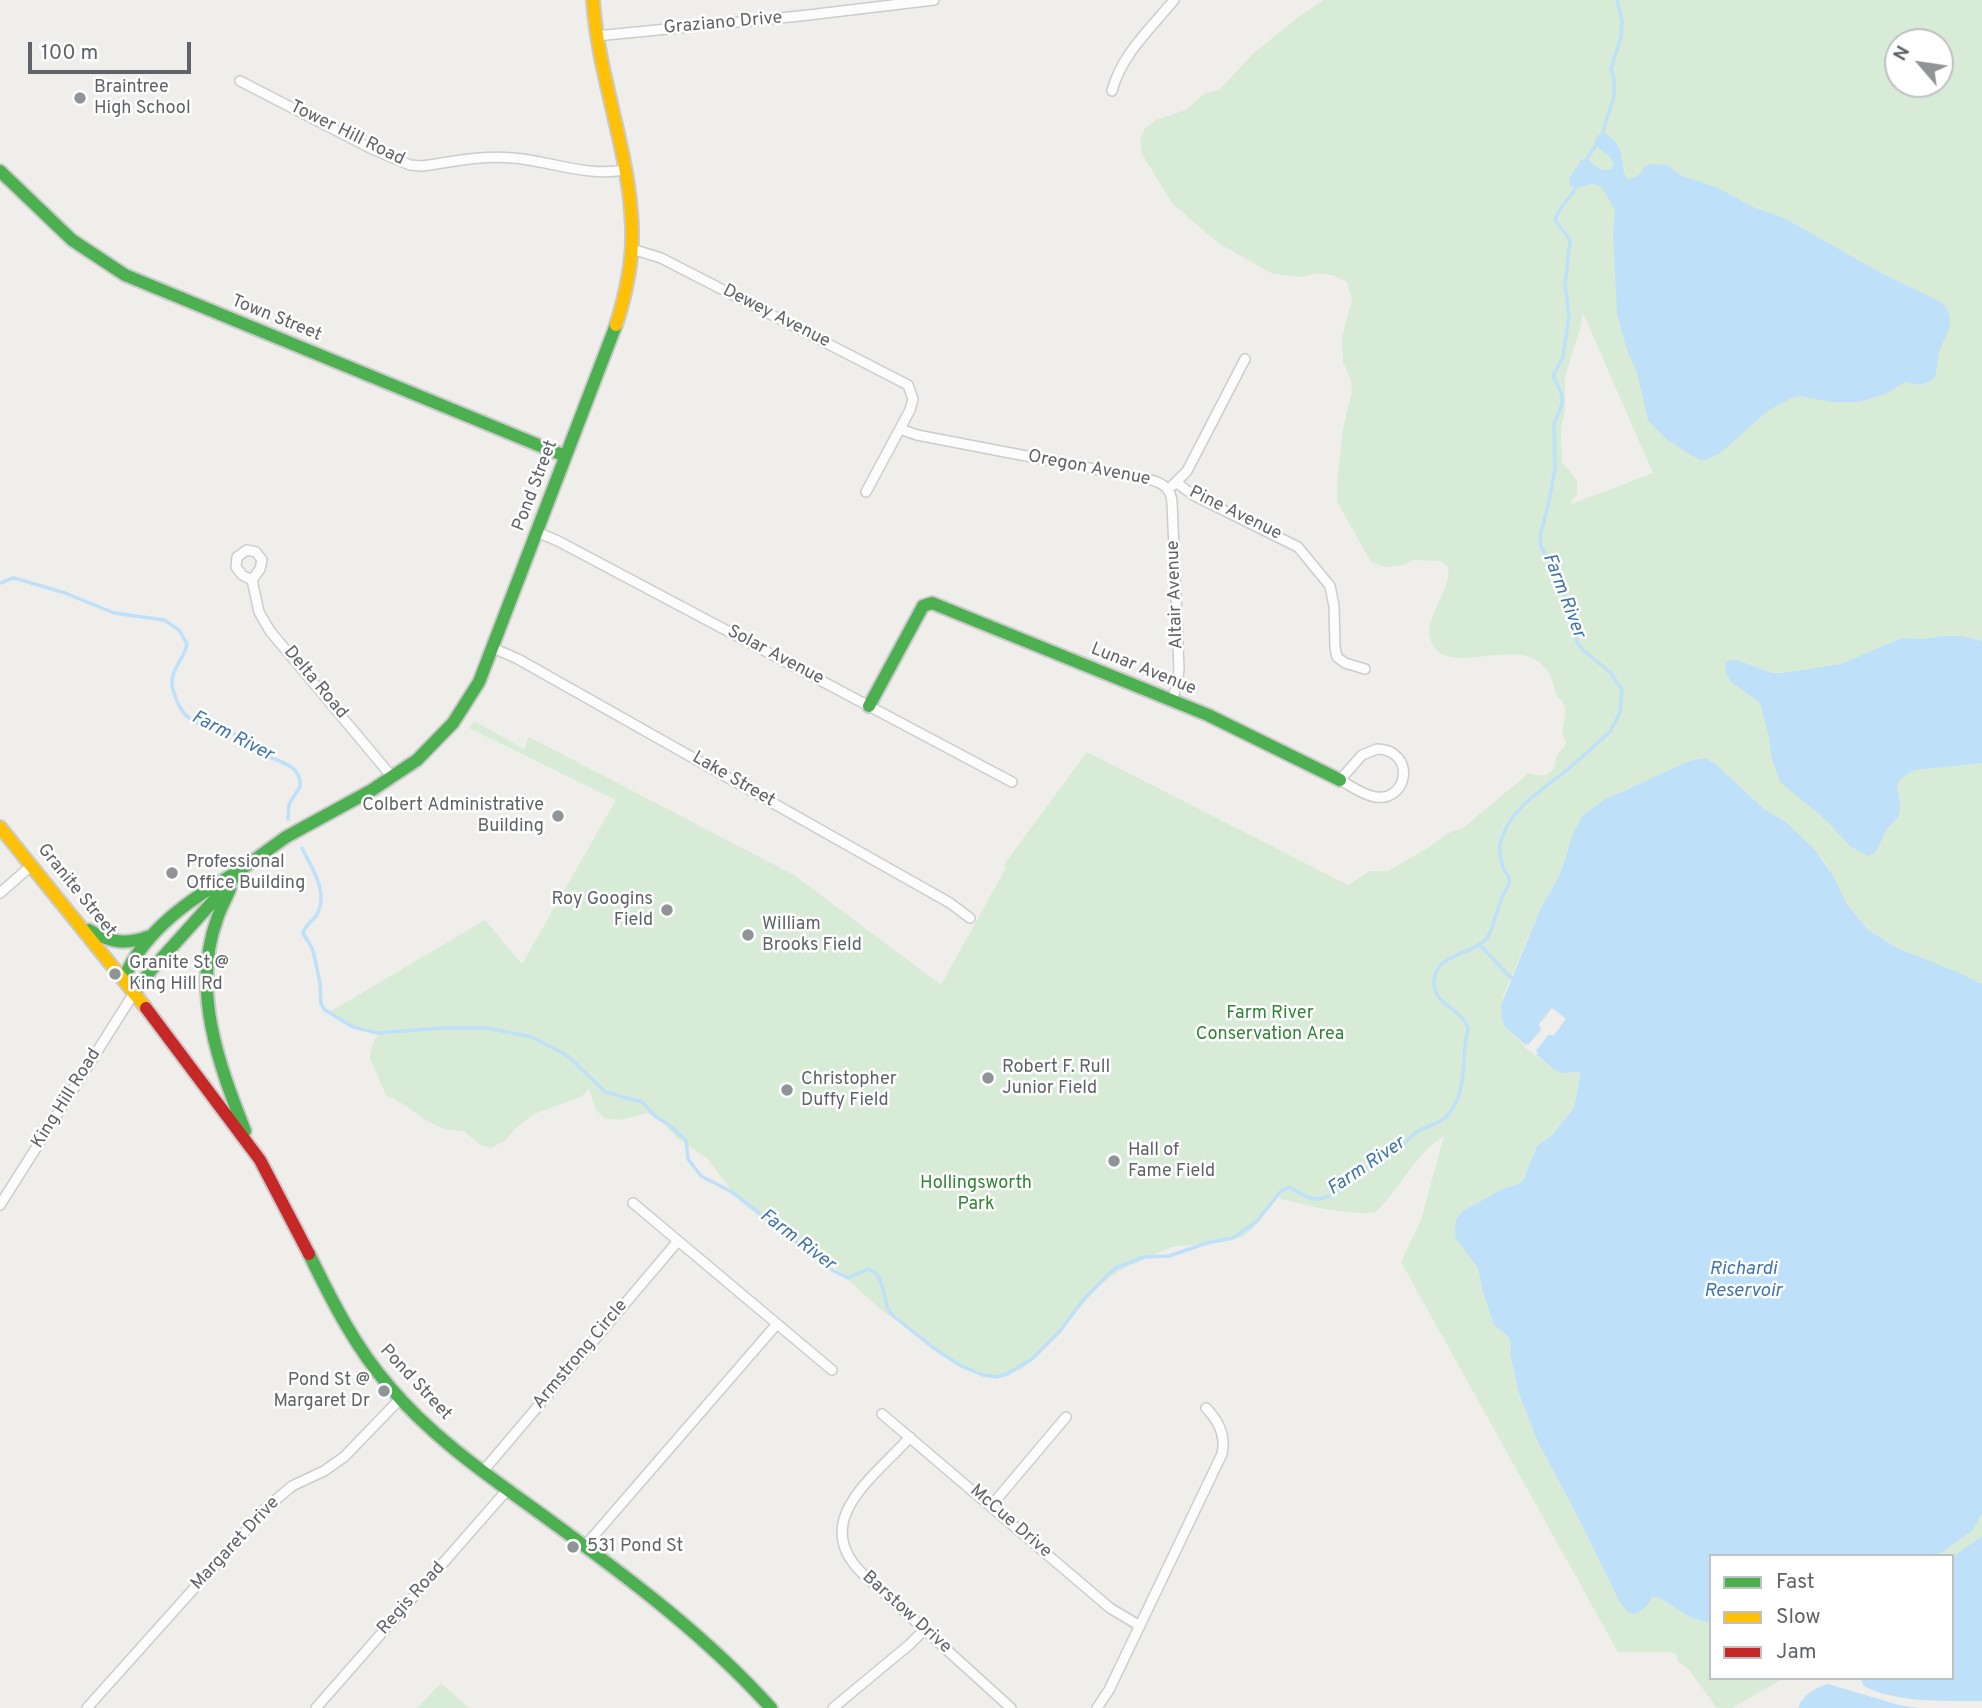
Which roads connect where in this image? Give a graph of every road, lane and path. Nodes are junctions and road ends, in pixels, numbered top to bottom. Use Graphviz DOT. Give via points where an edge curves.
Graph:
graph roads {
  1 [pos="593,0"];
  2 [pos="934,0"];
  3 [pos="1174,0"];
  4 [pos="596,36"];
  5 [pos="240,81"];
  6 [pos="1112,91"];
  7 [pos="624,170"];
  8 [pos="0,171"];
  9 [pos="632,249"];
  10 [pos="1245,359"];
  11 [pos="900,429"];
  12 [pos="565,456"];
  13 [pos="1177,483"];
  14 [pos="1168,489"];
  15 [pos="866,492"];
  16 [pos="537,532"];
  17 [pos="252,580"];
  18 [pos="493,648"];
  19 [pos="1365,669"];
  20 [pos="1172,700"];
  21 [pos="869,706"];
  22 [pos="393,778"];
  23 [pos="1340,780"];
  24 [pos="1012,782"];
  25 [pos="0,827"];
  26 [pos="32,865"];
  27 [pos="243,868"];
  28 [pos="0,893"];
  29 [pos="75,918"];
  30 [pos="970,918"];
  31 [pos="159,929"];
  32 [pos="124,978"];
  33 [pos="134,993"];
  34 [pos="254,1151"];
  35 [pos="633,1203"];
  36 [pos="0,1205"];
  37 [pos="678,1241"];
  38 [pos="777,1324"];
  39 [pos="832,1370"];
  40 [pos="400,1399"];
  41 [pos="1206,1408"];
  42 [pos="883,1414"];
  43 [pos="1066,1417"];
  44 [pos="910,1437"];
  45 [pos="484,1470"];
  46 [pos="508,1489"];
  47 [pos="990,1506"];
  48 [pos="584,1547"];
  49 [pos="1140,1626"];
  50 [pos="924,1630"];
  51 [pos="87,1708"];
  52 [pos="316,1708"];
  53 [pos="771,1708"];
  54 [pos="833,1708"];
  55 [pos="1012,1708"];
  56 [pos="1097,1708"];
  1 -- 4 [label="main road, Pond Street"];
  2 -- 4 [label="street, Graziano Drive"];
  3 -- 6 [label="street" via="1126,59"];
  4 -- 7 [label="main road, Pond Street"];
  5 -- 7 [label="street, Tower Hill Road" via="410,165 497,157 595,173"];
  7 -- 9 [label="main road, Pond Street"];
  8 -- 12 [label="main road, Town Street" via="69,240 125,275"];
  9 -- 11 [label="street, Dewey Avenue" via="661,258 908,385 913,394"];
  9 -- 12 [label="main road, Pond Street" via="620,316"];
  10 -- 13 [label="street, Oregon Avenue"];
  11 -- 14 [label="street, Oregon Avenue" via="1151,480"];
  11 -- 15 [label="street"];
  12 -- 16 [label="main road, Pond Street"];
  13 -- 14 [label="street, Oregon Avenue"];
  13 -- 19 [label="street, Pine Avenue" via="1291,542 1305,554 1332,593 1337,657"];
  14 -- 20 [label="street, Altair Avenue" via="1179,669"];
  16 -- 18 [label="main road, Pond Street"];
  16 -- 21 [label="street, Solar Avenue"];
  17 -- 22 [label="street, Delta Road" via="259,612 270,631"];
  18 -- 22 [label="main road, Pond Street" via="479,682 453,723"];
  18 -- 30 [label="street, Lake Street"];
  20 -- 21 [label="main road, Lunar Avenue" via="927,603"];
  20 -- 23 [label="main road, Lunar Avenue"];
  21 -- 24 [label="street, Solar Avenue"];
  22 -- 27 [label="main road, Pond Street" via="296,831"];
  23 -- 23 [label="street, Lunar Avenue" via="1373,749 1392,752 1403,766 1400,786 1384,797 1371,796"];
  25 -- 26 [label="main road, Granite Street"];
  26 -- 28 [label="street"];
  26 -- 29 [label="main road, Granite Street"];
  27 -- 31 [label="main road, Pond Street" via="203,892"];
  27 -- 33 [label="main road, Pond Street"];
  27 -- 34 [label="main road" via="213,928 205,978 219,1054"];
  29 -- 31 [label="main road" via="97,935 120,944 137,942"];
  29 -- 32 [label="main road, Granite Street"];
  31 -- 32 [label="main road, Pond Street" via="137,953"];
  32 -- 33 [label="main road, Pond Street"];
  33 -- 34 [label="main road, Pond Street"];
  33 -- 36 [label="street, King Hill Road"];
  34 -- 40 [label="main road, Pond Street" via="289,1210 346,1328"];
  35 -- 37 [label="street"];
  37 -- 38 [label="street"];
  37 -- 45 [label="street, Armstrong Circle"];
  38 -- 39 [label="street"];
  38 -- 48 [label="street"];
  40 -- 45 [label="main road, Pond Street"];
  40 -- 51 [label="street, Margaret Drive" via="344,1457 292,1486 266,1508"];
  41 -- 49 [label="street" via="1222,1433 1222,1454"];
  42 -- 44 [label="street, McCue Drive"];
  43 -- 47 [label="street"];
  44 -- 47 [label="street, McCue Drive"];
  44 -- 50 [label="street, Barstow Drive" via="853,1497 845,1519 844,1542 856,1567"];
  45 -- 46 [label="main road, Pond Street"];
  46 -- 48 [label="main road, Pond Street"];
  46 -- 52 [label="street, Regis Road"];
  47 -- 49 [label="street, McCue Drive" via="1110,1608"];
  48 -- 53 [label="main road, Pond Street" via="710,1645"];
  49 -- 56 [label="street"];
  50 -- 54 [label="street"];
  50 -- 55 [label="street, Barstow Drive"];
}
